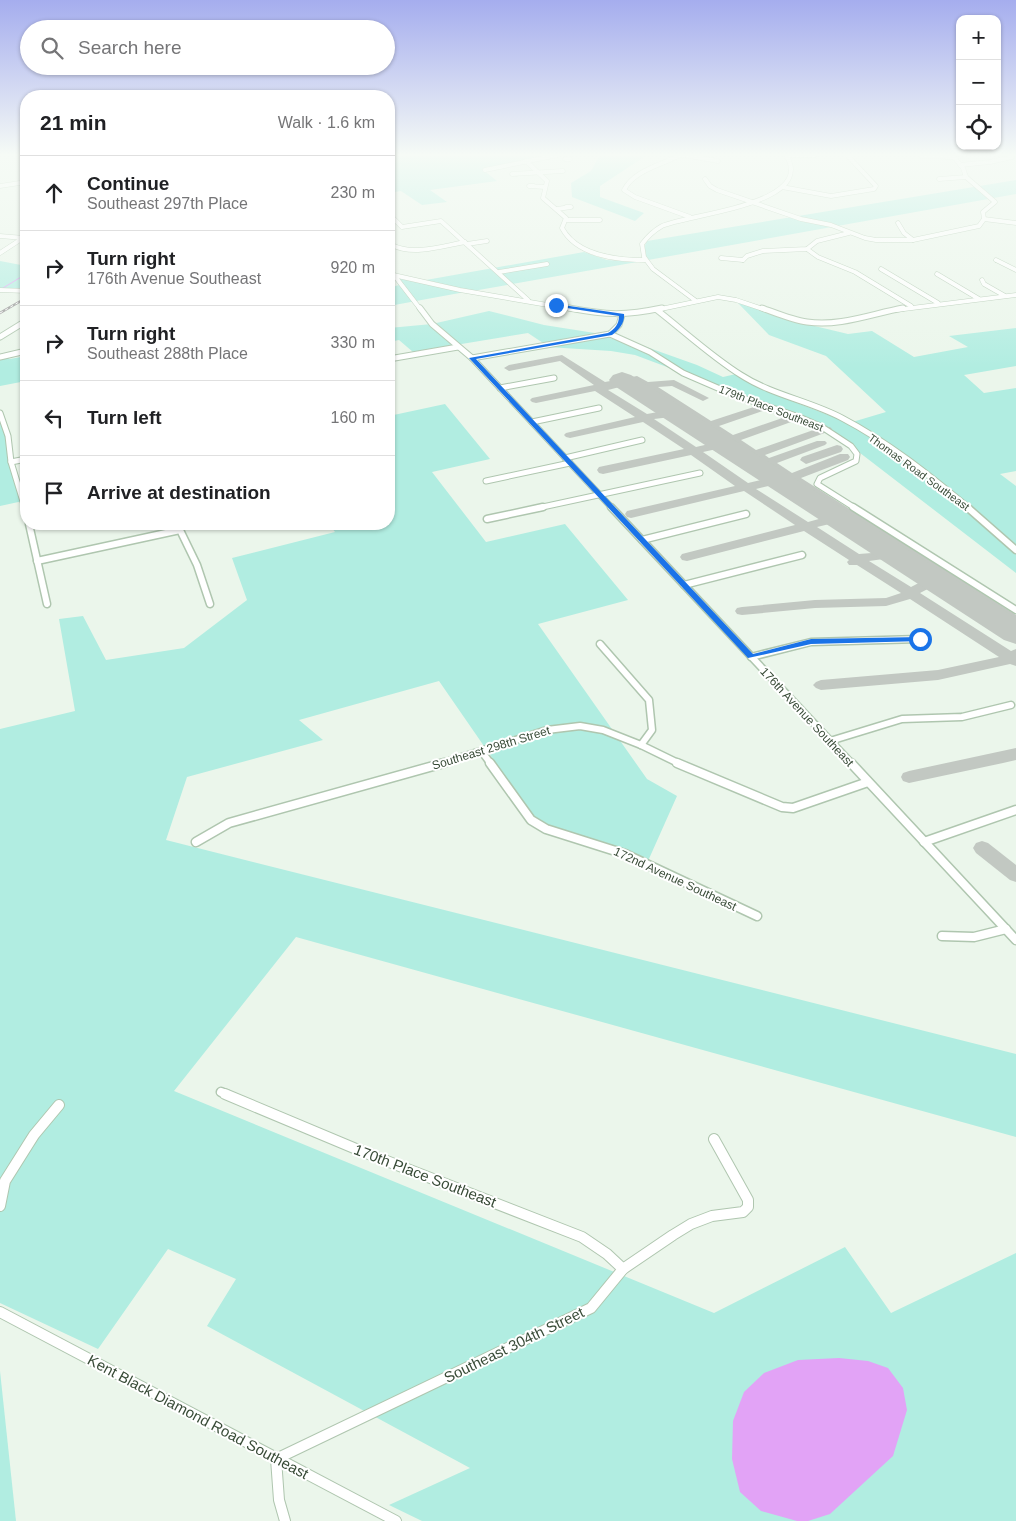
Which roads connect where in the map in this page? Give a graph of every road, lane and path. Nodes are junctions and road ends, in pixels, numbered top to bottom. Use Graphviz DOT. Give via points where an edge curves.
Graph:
graph roads {
  1 [pos="447,226"];
  2 [pos="564,226"];
  3 [pos="663,226"];
  4 [pos="835,226"];
  5 [pos="900,226"];
  6 [pos="976,226"];
  7 [pos="849,233"];
  8 [pos="0,236"];
  9 [pos="20,237"];
  10 [pos="20,240"];
  11 [pos="913,240"];
  12 [pos="487,241"];
  13 [pos="466,243"];
  14 [pos="395,247"];
  15 [pos="807,250"];
  16 [pos="0,253"];
  17 [pos="721,258"];
  18 [pos="645,260"];
  19 [pos="996,260"];
  20 [pos="547,264"];
  21 [pos="880,269"];
  22 [pos="1016,270"];
  23 [pos="498,272"];
  24 [pos="937,274"];
  25 [pos="395,276"];
  26 [pos="395,280"];
  27 [pos="982,280"];
  28 [pos="1,290"];
  29 [pos="20,291"];
  30 [pos="1016,295"];
  31 [pos="1005,296"];
  32 [pos="979,299"];
  33 [pos="528,300"];
  34 [pos="696,301"];
  35 [pos="938,303"];
  36 [pos="911,306"];
  37 [pos="657,310"];
  38 [pos="622,315"];
  39 [pos="20,325"];
  40 [pos="610,334"];
  41 [pos="0,337"];
  42 [pos="458,347"];
  43 [pos="20,352"];
  44 [pos="0,357"];
  45 [pos="395,358"];
  46 [pos="472,358"];
  47 [pos="554,378"];
  48 [pos="500,388"];
  49 [pos="599,408"];
  50 [pos="0,413"];
  51 [pos="532,422"];
  52 [pos="642,440"];
  53 [pos="20,460"];
  54 [pos="567,460"];
  55 [pos="12,462"];
  56 [pos="700,473"];
  57 [pos="486,481"];
  58 [pos="20,490"];
  59 [pos="600,495"];
  60 [pos="746,514"];
  61 [pos="487,519"];
  62 [pos="30,530"];
  63 [pos="642,540"];
  64 [pos="1016,550"];
  65 [pos="802,555"];
  66 [pos="37,561"];
  67 [pos="684,585"];
  68 [pos="47,604"];
  69 [pos="210,604"];
  70 [pos="1016,610"];
  71 [pos="920,639"];
  72 [pos="600,644"];
  73 [pos="751,657"];
  74 [pos="1011,705"];
  75 [pos="830,741"];
  76 [pos="641,745"];
  77 [pos="482,752"];
  78 [pos="868,782"];
  79 [pos="1016,810"];
  80 [pos="196,842"];
  81 [pos="924,842"];
  82 [pos="757,916"];
  83 [pos="1006,929"];
  84 [pos="942,936"];
  85 [pos="1016,940"];
  86 [pos="221,1092"];
  87 [pos="59,1105"];
  88 [pos="714,1139"];
  89 [pos="0,1206"];
  90 [pos="623,1269"];
  91 [pos="0,1312"];
  92 [pos="276,1459"];
  93 [pos="284,1521"];
  94 [pos="396,1521"];
  1 -- 13 [label="street"];
  2 -- 18 [label="street" via="562,230 585,250 610,258"];
  3 -- 18 [label="street" via="648,235 642,244"];
  4 -- 7 [label="street"];
  5 -- 11 [label="street"];
  6 -- 11 [label="street"];
  7 -- 11 [label="street" via="876,240"];
  7 -- 15 [label="street" via="817,241"];
  8 -- 9 [label="street"];
  10 -- 16 [label="street"];
  12 -- 13 [label="street"];
  13 -- 14 [label="street" via="419,249"];
  13 -- 23 [label="street"];
  15 -- 17 [label="street" via="763,251 748,256 744,262"];
  15 -- 36 [label="street" via="855,272"];
  18 -- 34 [label="street"];
  19 -- 22 [label="street"];
  20 -- 23 [label="street"];
  21 -- 35 [label="street"];
  23 -- 33 [label="street"];
  24 -- 32 [label="street"];
  25 -- 33 [label="street"];
  26 -- 42 [label="street, 176th Avenue Southeast" via="432,324"];
  27 -- 31 [label="street"];
  28 -- 29 [label="street"];
  30 -- 31 [label="street"];
  31 -- 32 [label="street"];
  32 -- 35 [label="street"];
  33 -- 38 [label="street"];
  34 -- 36 [label="street" via="726,298 816,323"];
  34 -- 37 [label="street"];
  35 -- 36 [label="street"];
  37 -- 38 [label="street"];
  37 -- 64 [label="street, Thomas Road Southeast" via="753,383 842,418 874,438 940,484"];
  38 -- 40 [label="street" via="619,326"];
  39 -- 41 [label="street"];
  40 -- 46 [label="street"];
  40 -- 70 [label="street, 179th Place Southeast" via="650,352 683,373 826,429 851,446 857,454 856,461 820,478 817,484"];
  42 -- 45 [label="street"];
  42 -- 46 [label="street, 176th Avenue Southeast"];
  43 -- 44 [label="street"];
  46 -- 48 [label="street, 176th Avenue Southeast"];
  47 -- 48 [label="street"];
  48 -- 51 [label="street, 176th Avenue Southeast"];
  49 -- 51 [label="street"];
  50 -- 55 [label="street"];
  51 -- 54 [label="street, 176th Avenue Southeast"];
  52 -- 54 [label="street"];
  53 -- 55 [label="street"];
  54 -- 57 [label="street"];
  54 -- 59 [label="street, 176th Avenue Southeast"];
  55 -- 58 [label="street"];
  56 -- 59 [label="street"];
  59 -- 61 [label="street"];
  59 -- 63 [label="street, 176th Avenue Southeast"];
  60 -- 63 [label="street"];
  62 -- 66 [label="street"];
  63 -- 67 [label="street, 176th Avenue Southeast"];
  65 -- 67 [label="street"];
  66 -- 68 [label="street"];
  66 -- 69 [label="street" via="180,530 197,564"];
  67 -- 73 [label="street, 176th Avenue Southeast"];
  71 -- 73 [label="street" via="811,642"];
  72 -- 76 [label="street" via="650,700 652,730"];
  73 -- 75 [label="street, 176th Avenue Southeast"];
  74 -- 75 [label="street" via="962,717 902,719"];
  75 -- 78 [label="street, 176th Avenue Southeast"];
  76 -- 77 [label="street, Southeast 298th Street" via="603,730 580,726 547,730"];
  76 -- 78 [label="street, Southeast 298th Street" via="689,769 782,807 793,808"];
  77 -- 80 [label="street, Southeast 298th Street" via="229,823"];
  77 -- 82 [label="street, 172nd Avenue Southeast" via="531,820 540,826 625,854"];
  78 -- 81 [label="street, 176th Avenue Southeast"];
  79 -- 81 [label="street"];
  81 -- 83 [label="street, 176th Avenue Southeast"];
  83 -- 84 [label="street" via="972,938"];
  83 -- 85 [label="street, 176th Avenue Southeast"];
  86 -- 90 [label="street, 170th Place Southeast" via="361,1151 582,1237"];
  87 -- 89 [label="street" via="34,1135 5,1181"];
  88 -- 90 [label="street, Southeast 304th Street" via="748,1200 748,1207 743,1212 712,1216 692,1224"];
  90 -- 92 [label="street, Southeast 304th Street" via="590,1308"];
  91 -- 92 [label="street, Kent Black Diamond Road Southeast"];
  92 -- 93 [label="street"];
  92 -- 94 [label="street, Kent Black Diamond Road Southeast"];
}
